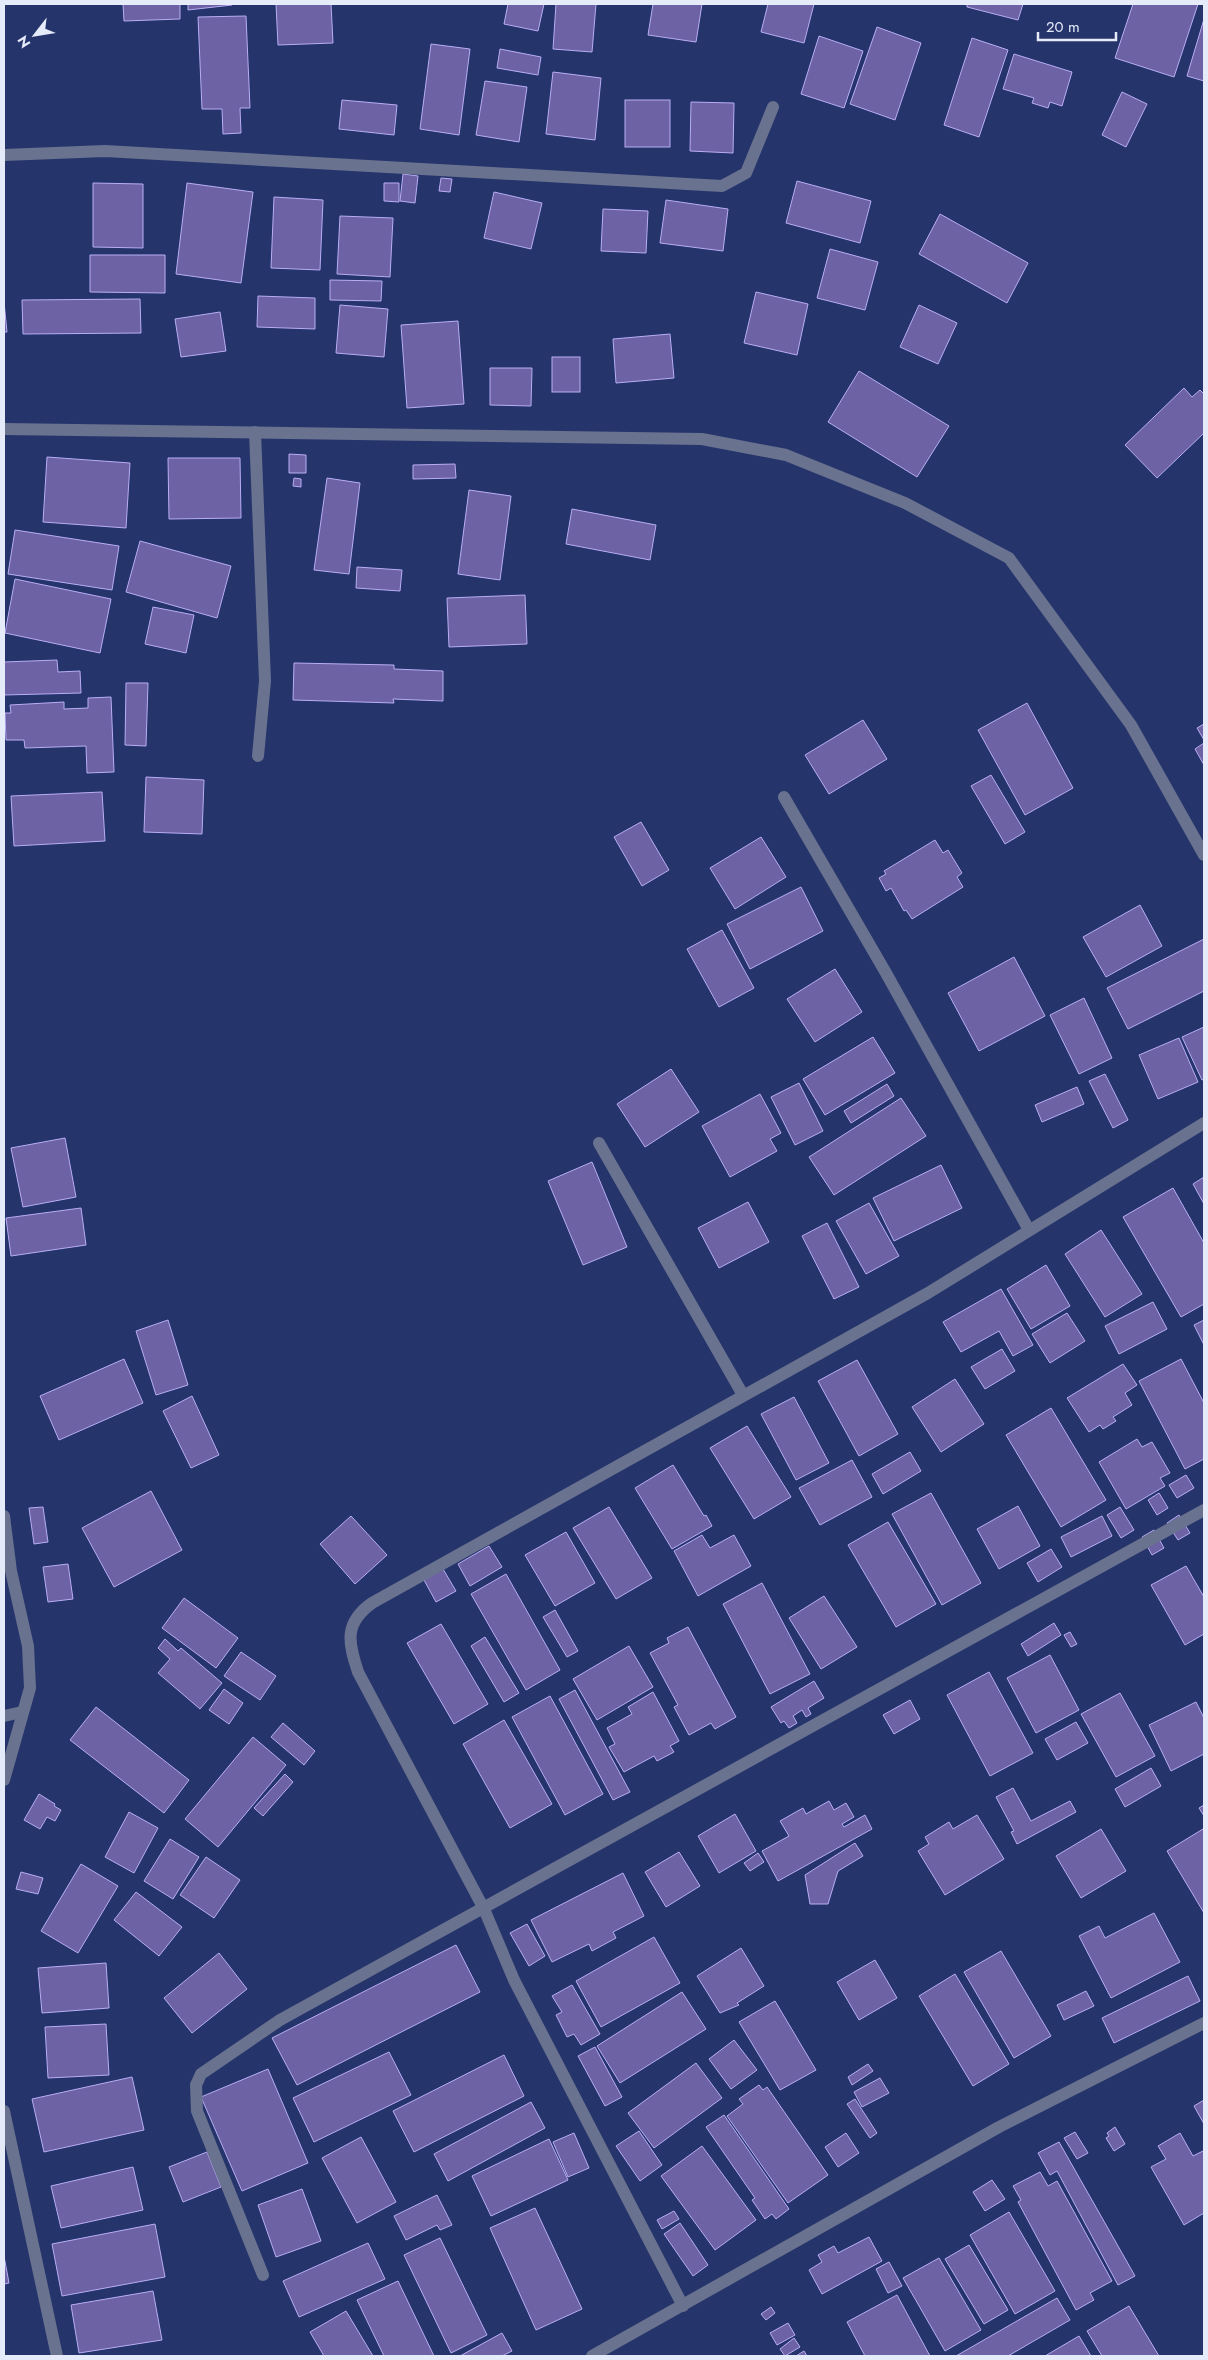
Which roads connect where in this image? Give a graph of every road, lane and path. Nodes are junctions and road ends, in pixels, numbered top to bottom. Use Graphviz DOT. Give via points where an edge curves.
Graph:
graph roads {
  1 [pos="772,107"];
  2 [pos="4,155"];
  3 [pos="4,430"];
  4 [pos="255,432"];
  5 [pos="258,756"];
  6 [pos="784,797"];
  7 [pos="1204,855"];
  8 [pos="1204,1123"];
  9 [pos="599,1143"];
  10 [pos="1029,1230"];
  11 [pos="743,1395"];
  12 [pos="1204,1510"];
  13 [pos="4,1516"];
  14 [pos="22,1712"];
  15 [pos="4,1716"];
  16 [pos="4,1780"];
  17 [pos="484,1909"];
  18 [pos="1204,2023"];
  19 [pos="4,2111"];
  20 [pos="263,2274"];
  21 [pos="683,2306"];
  22 [pos="57,2356"];
  23 [pos="592,2356"];
  1 -- 2 [label="street" via="746,173 722,186 105,151"];
  3 -- 4 [label="street"];
  4 -- 5 [label="street" via="265,681"];
  4 -- 7 [label="street" via="702,439 786,455 905,503 1008,558 1131,725"];
  6 -- 10 [label="street"];
  8 -- 10 [label="street"];
  9 -- 11 [label="street"];
  10 -- 11 [label="street" via="928,1293"];
  11 -- 17 [label="street" via="372,1603 361,1611 350,1629 350,1648 358,1672"];
  12 -- 17 [label="street"];
  13 -- 14 [label="street" via="11,1571 28,1646 30,1688"];
  14 -- 15 [label="street"];
  14 -- 16 [label="street"];
  17 -- 20 [label="street" via="280,2020 201,2074 196,2085 196,2111"];
  17 -- 21 [label="street" via="514,1980"];
  18 -- 21 [label="street" via="999,2127"];
  19 -- 22 [label="street"];
  21 -- 23 [label="street"];
}
